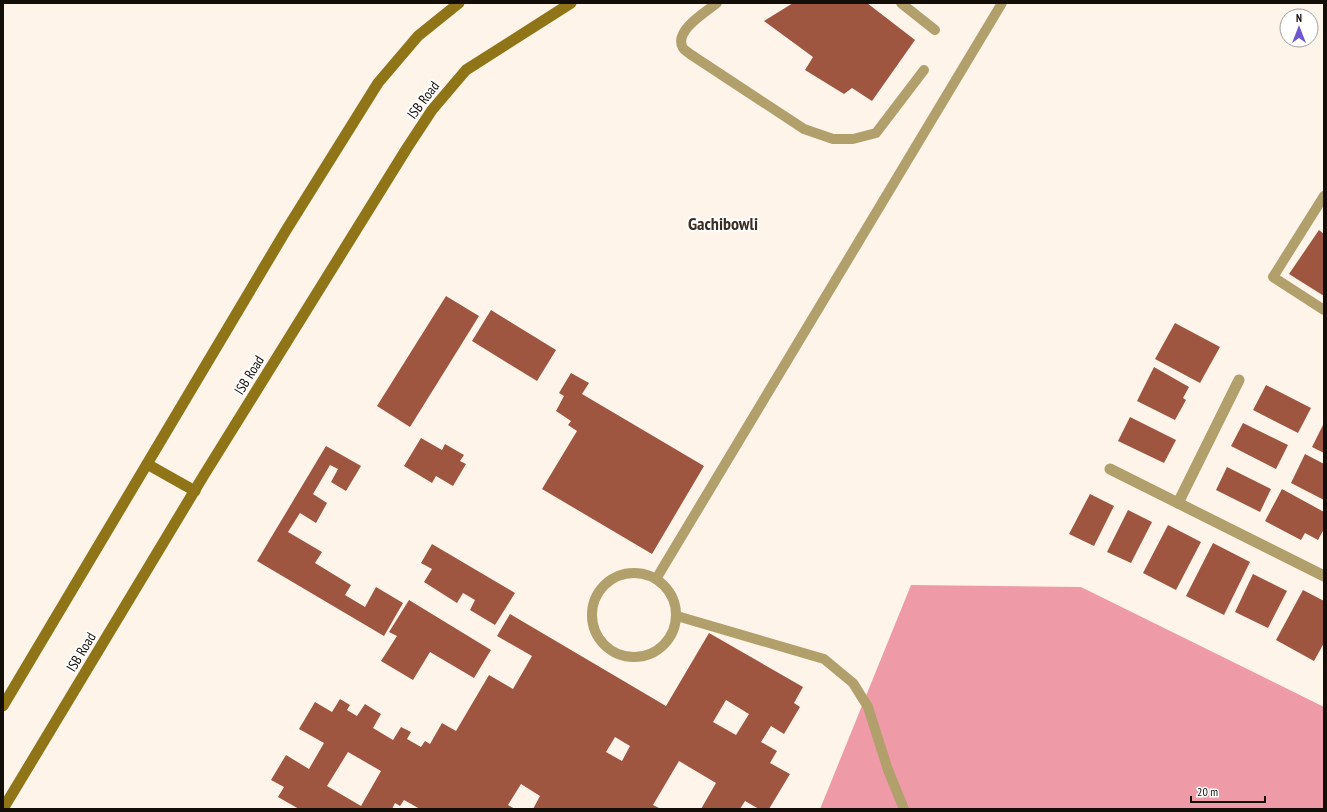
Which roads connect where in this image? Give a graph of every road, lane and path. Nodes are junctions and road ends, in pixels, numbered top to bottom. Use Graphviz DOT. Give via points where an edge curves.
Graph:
graph roads {
  1 [pos="459,3"];
  2 [pos="571,3"];
  3 [pos="717,3"];
  4 [pos="901,3"];
  5 [pos="1002,3"];
  6 [pos="935,30"];
  7 [pos="924,70"];
  8 [pos="1324,196"];
  9 [pos="1324,310"];
  10 [pos="1239,380"];
  11 [pos="147,464"];
  12 [pos="1110,470"];
  13 [pos="195,491"];
  14 [pos="1178,503"];
  15 [pos="1324,576"];
  16 [pos="656,579"];
  17 [pos="677,616"];
  18 [pos="3,706"];
  19 [pos="3,809"];
  20 [pos="904,809"];
  1 -- 11 [label="main road" via="418,36 378,84 285,232"];
  2 -- 13 [label="main road, ISB Road" via="466,70 432,110"];
  3 -- 7 [label="lane" via="686,28 681,36 682,47 804,129 834,139 853,139 876,133"];
  4 -- 6 [label="lane"];
  5 -- 16 [label="lane"];
  8 -- 9 [label="lane" via="1273,277"];
  10 -- 14 [label="street"];
  11 -- 13 [label="main road"];
  11 -- 18 [label="main road"];
  12 -- 14 [label="street"];
  13 -- 19 [label="main road, ISB Road"];
  14 -- 15 [label="street"];
  16 -- 17 [label="lane" via="671,595 676,605"];
  16 -- 17 [label="lane" via="640,573 624,574 608,582 597,594 592,611 593,627 602,642 615,653 632,657 649,655 663,646 673,632"];
  17 -- 20 [label="lane" via="824,659 853,683 868,707 888,770"];
}
